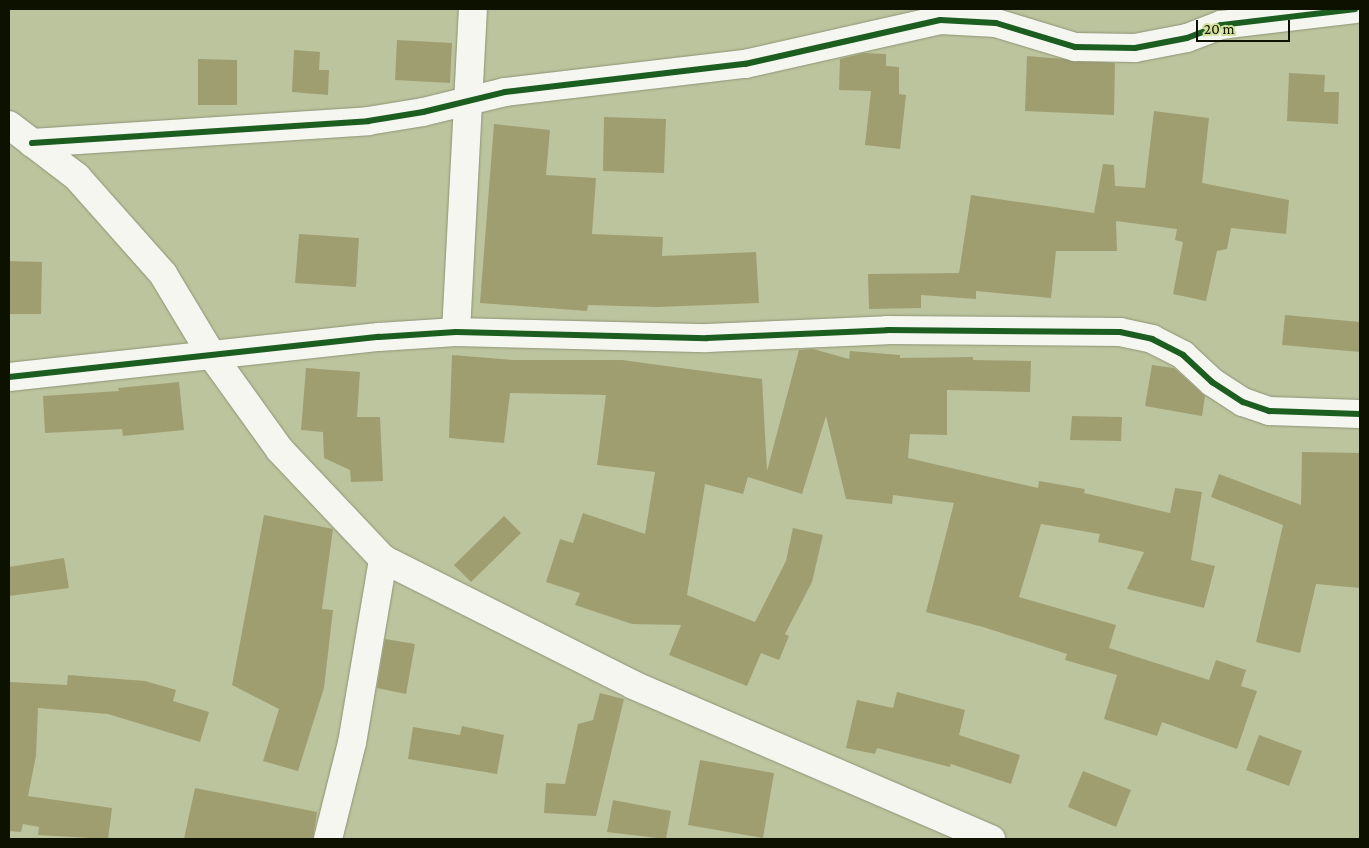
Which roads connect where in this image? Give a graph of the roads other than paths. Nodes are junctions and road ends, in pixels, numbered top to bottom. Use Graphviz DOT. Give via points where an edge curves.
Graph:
graph roads {
  1 [pos="473,9"];
  2 [pos="1004,9"];
  3 [pos="1355,9"];
  4 [pos="1029,32"];
  5 [pos="467,100"];
  6 [pos="9,125"];
  7 [pos="32,143"];
  8 [pos="456,332"];
  9 [pos="211,354"];
  10 [pos="9,377"];
  11 [pos="1360,414"];
  12 [pos="383,559"];
  13 [pos="328,839"];
  14 [pos="991,839"];
  1 -- 5 [label="street"];
  2 -- 4 [label="street"];
  3 -- 4 [label="street" via="1221,25 1186,38 1135,48 1075,47"];
  4 -- 5 [label="street" via="996,23 940,20 745,64 505,92"];
  5 -- 7 [label="street" via="368,121"];
  5 -- 8 [label="street"];
  6 -- 7 [label="street"];
  7 -- 9 [label="street" via="76,177 163,274"];
  8 -- 9 [label="street"];
  8 -- 11 [label="street" via="707,338 887,330 1120,332 1152,339 1183,355 1212,382 1243,402 1269,411"];
  9 -- 10 [label="street" via="129,366"];
  9 -- 12 [label="street" via="280,450"];
  12 -- 13 [label="street" via="352,743"];
  12 -- 14 [label="street" via="633,685"];
}
